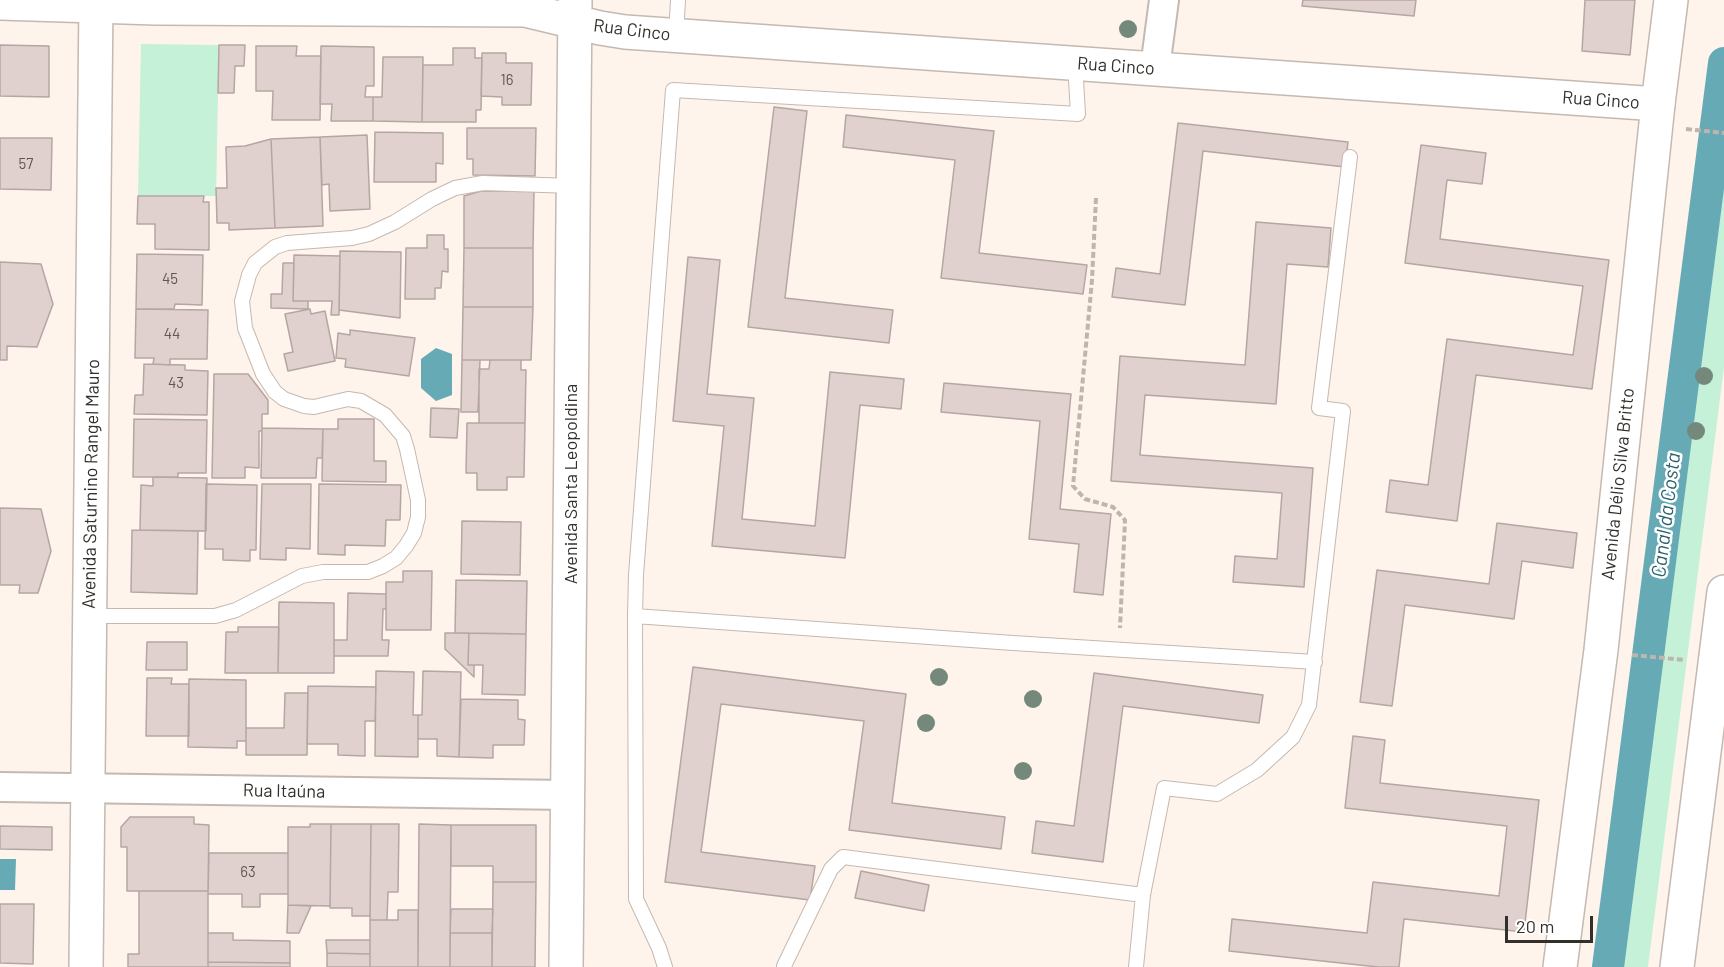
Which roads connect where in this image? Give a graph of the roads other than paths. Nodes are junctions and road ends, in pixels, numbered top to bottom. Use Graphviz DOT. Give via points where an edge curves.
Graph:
graph roads {
  1 [pos="678,0"];
  2 [pos="1164,0"];
  3 [pos="1671,0"];
  4 [pos="96,2"];
  5 [pos="0,3"];
  6 [pos="575,11"];
  7 [pos="676,35"];
  8 [pos="1078,63"];
  9 [pos="1155,68"];
  10 [pos="1658,104"];
  11 [pos="1350,157"];
  12 [pos="573,186"];
  13 [pos="1724,597"];
  14 [pos="90,616"];
  15 [pos="635,616"];
  16 [pos="1315,662"];
  17 [pos="0,787"];
  18 [pos="87,789"];
  19 [pos="568,795"];
  20 [pos="1143,895"];
  21 [pos="783,966"];
  22 [pos="86,967"];
  23 [pos="566,967"];
  24 [pos="664,967"];
  25 [pos="1136,967"];
  26 [pos="1560,967"];
  27 [pos="1677,967"];
  1 -- 7 [label="lane"];
  2 -- 9 [label="street"];
  3 -- 10 [label="street, Avenida Délio Silva Britto"];
  4 -- 5 [label="street, Rua Cinco"];
  4 -- 6 [label="street, Rua Cinco" via="168,8"];
  4 -- 14 [label="street, Avenida Saturnino Rangel Mauro"];
  6 -- 7 [label="street, Rua Cinco" via="625,32"];
  6 -- 12 [label="street, Avenida Santa Leopoldina"];
  7 -- 8 [label="street, Rua Cinco"];
  8 -- 9 [label="street, Rua Cinco"];
  8 -- 15 [label="lane" via="1078,114 673,90"];
  9 -- 10 [label="street, Rua Cinco"];
  10 -- 26 [label="street, Avenida Délio Silva Britto" via="1601,650"];
  11 -- 16 [label="lane" via="1320,408 1343,411"];
  12 -- 14 [label="lane" via="483,183 455,188 369,234 275,247 255,263 249,274 242,301 245,328 263,374 275,392 304,406 348,399 361,401 385,415 403,436 418,500 418,517 414,533 396,558 368,572 302,576 236,610 215,616"];
  12 -- 19 [label="street, Avenida Santa Leopoldina"];
  13 -- 27 [label="street"];
  14 -- 18 [label="street, Avenida Saturnino Rangel Mauro"];
  15 -- 16 [label="lane"];
  15 -- 24 [label="lane" via="636,899 660,948"];
  16 -- 20 [label="lane" via="1309,705 1293,737 1257,770 1216,794 1164,788"];
  17 -- 18 [label="street, Rua Itaúna"];
  18 -- 19 [label="street, Rua Itaúna"];
  18 -- 22 [label="street, Avenida Saturnino Rangel Mauro"];
  19 -- 23 [label="street, Avenida Santa Leopoldina"];
  20 -- 21 [label="lane" via="843,857 831,869"];
  20 -- 25 [label="lane"];
}
